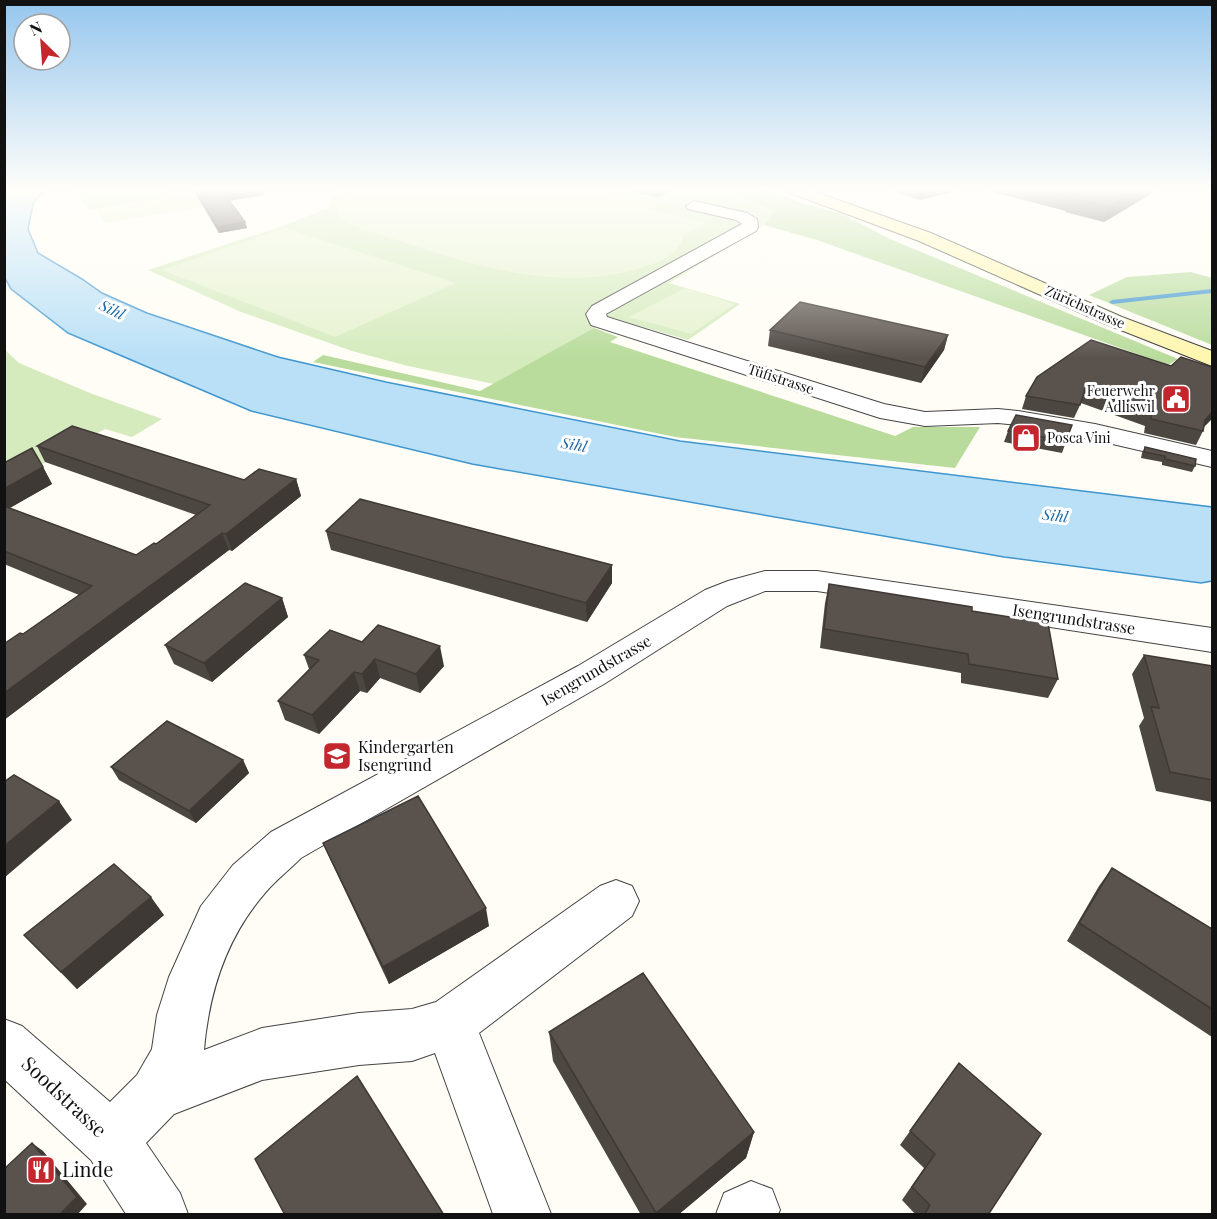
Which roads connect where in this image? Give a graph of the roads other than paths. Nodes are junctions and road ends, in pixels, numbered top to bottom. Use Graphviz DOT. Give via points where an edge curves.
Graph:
graph roads {
  1 [pos="717,245"];
  2 [pos="943,245"];
  3 [pos="1212,359"];
  4 [pos="1212,459"];
  5 [pos="1212,640"];
  6 [pos="616,901"];
  7 [pos="449,1024"];
  8 [pos="4,1044"];
  9 [pos="156,1094"];
  10 [pos="111,1140"];
  11 [pos="159,1215"];
  12 [pos="522,1215"];
  1 -- 4 [label="street, Tüfistrasse" via="599,310 598,321 907,417 1018,418"];
  2 -- 3 [label="main road, Zürichstrasse"];
  5 -- 9 [label="street, Isengrundstrasse" via="817,581 765,581 739,588 286,844 249,879 217,921 193,977 182,1015 177,1056"];
  6 -- 7 [label="street, Isengrundstrasse"];
  7 -- 9 [label="street, Isengrundstrasse" via="412,1035 262,1054"];
  7 -- 12 [label="street"];
  8 -- 10 [label="street, Soodstrasse"];
  9 -- 10 [label="street, Isengrundstrasse"];
  10 -- 11 [label="street, Soodstrasse"];
}
